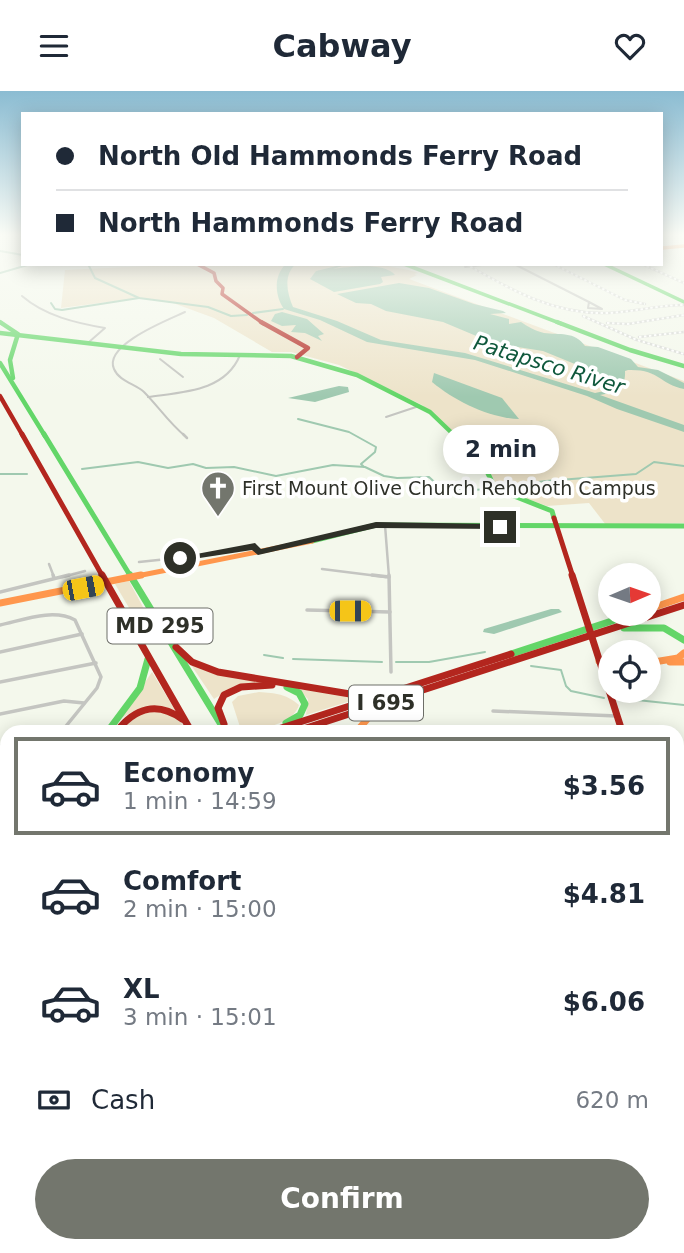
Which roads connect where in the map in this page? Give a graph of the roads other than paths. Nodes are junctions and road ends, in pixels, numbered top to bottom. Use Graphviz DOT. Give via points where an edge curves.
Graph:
graph roads {
  1 [pos="223,288"];
  2 [pos="471,288"];
  3 [pos="562,288"];
  4 [pos="655,288"];
  5 [pos="22,296"];
  6 [pos="589,302"];
  7 [pos="684,302"];
  8 [pos="185,312"];
  9 [pos="0,322"];
  10 [pos="0,333"];
  11 [pos="18,334"];
  12 [pos="89,342"];
  13 [pos="122,347"];
  14 [pos="164,354"];
  15 [pos="240,355"];
  16 [pos="297,357"];
  17 [pos="0,363"];
  18 [pos="684,365"];
  19 [pos="183,377"];
  20 [pos="0,396"];
  21 [pos="148,397"];
  22 [pos="421,405"];
  23 [pos="29,410"];
  24 [pos="386,417"];
  25 [pos="187,438"];
  26 [pos="385,525"];
  27 [pos="684,526"];
  28 [pos="558,527"];
  29 [pos="258,552"];
  30 [pos="138,562"];
  31 [pos="49,563"];
  32 [pos="322,569"];
  33 [pos="85,571"];
  34 [pos="389,577"];
  35 [pos="54,579"];
  36 [pos="0,593"];
  37 [pos="684,595"];
  38 [pos="0,603"];
  39 [pos="662,604"];
  40 [pos="684,605"];
  41 [pos="307,610"];
  42 [pos="390,612"];
  43 [pos="0,625"];
  44 [pos="601,628"];
  45 [pos="82,634"];
  46 [pos="581,635"];
  47 [pos="168,640"];
  48 [pos="684,640"];
  49 [pos="140,642"];
  50 [pos="0,652"];
  51 [pos="684,653"];
  52 [pos="598,658"];
  53 [pos="661,661"];
  54 [pos="661,662"];
  55 [pos="684,662"];
  56 [pos="96,663"];
  57 [pos="391,672"];
  58 [pos="474,674"];
  59 [pos="0,682"];
  60 [pos="417,684"];
  61 [pos="85,703"];
  62 [pos="613,703"];
  63 [pos="493,711"];
  64 [pos="0,714"];
  65 [pos="617,716"];
  66 [pos="67,725"];
  67 [pos="112,725"];
  68 [pos="121,725"];
  69 [pos="187,725"];
  70 [pos="188,725"];
  71 [pos="222,725"];
  72 [pos="224,725"];
  73 [pos="281,725"];
  74 [pos="289,725"];
  75 [pos="316,725"];
  76 [pos="362,725"];
  77 [pos="620,725"];
  1 -- 16 [label="main road" via="231,306 306,347"];
  2 -- 18 [label="main road"];
  3 -- 6 [label="street"];
  4 -- 7 [label="main road"];
  5 -- 12 [label="street" via="65,320 105,328"];
  8 -- 13 [label="street"];
  9 -- 11 [label="main road"];
  10 -- 11 [label="main road"];
  11 -- 12 [label="main road"];
  11 -- 23 [label="main road" via="11,372"];
  12 -- 13 [label="main road"];
  13 -- 14 [label="main road"];
  13 -- 21 [label="street" via="113,358 113,370"];
  14 -- 15 [label="main road"];
  14 -- 19 [label="street"];
  15 -- 16 [label="main road"];
  15 -- 21 [label="street" via="235,369 219,380"];
  16 -- 22 [label="main road" via="367,379"];
  17 -- 23 [label="main road, MD 295"];
  20 -- 49 [label="main road, MD 295"];
  21 -- 25 [label="street"];
  22 -- 24 [label="street"];
  22 -- 28 [label="main road" via="483,463 495,487 548,508"];
  23 -- 47 [label="main road, MD 295"];
  26 -- 28 [label="main road"];
  26 -- 29 [label="main road" via="354,528"];
  26 -- 34 [label="street"];
  27 -- 28 [label="main road"];
  28 -- 52 [label="main road"];
  29 -- 30 [label="street" via="255,546"];
  29 -- 38 [label="main road"];
  31 -- 35 [label="street"];
  32 -- 34 [label="street"];
  33 -- 35 [label="street"];
  34 -- 42 [label="street"];
  35 -- 36 [label="street"];
  37 -- 39 [label="main road"];
  40 -- 44 [label="main road, I 695"];
  41 -- 42 [label="street"];
  42 -- 57 [label="street"];
  43 -- 45 [label="street" via="68,615"];
  44 -- 46 [label="main road, I 695"];
  44 -- 48 [label="main road" via="657,627"];
  45 -- 50 [label="street"];
  45 -- 56 [label="street"];
  46 -- 58 [label="main road, I 695"];
  46 -- 60 [label="main road, I 695"];
  47 -- 60 [label="main road" via="192,662 218,672 350,694"];
  47 -- 71 [label="main road, MD 295"];
  49 -- 67 [label="main road" via="148,658 146,678"];
  49 -- 70 [label="main road, MD 295"];
  51 -- 53 [label="main road"];
  54 -- 55 [label="main road"];
  56 -- 59 [label="street"];
  56 -- 61 [label="street" via="99,683"];
  58 -- 75 [label="main road, I 695"];
  58 -- 76 [label="main road" via="380,710"];
  60 -- 74 [label="main road, I 695"];
  61 -- 64 [label="street" via="64,701"];
  61 -- 66 [label="street"];
  62 -- 65 [label="main road"];
  63 -- 65 [label="street"];
  65 -- 77 [label="main road"];
  68 -- 69 [label="main road" via="127,716 150,707 174,711"];
  72 -- 73 [label="main road" via="220,699 247,685 289,687 299,693 305,704 300,715"];
}
